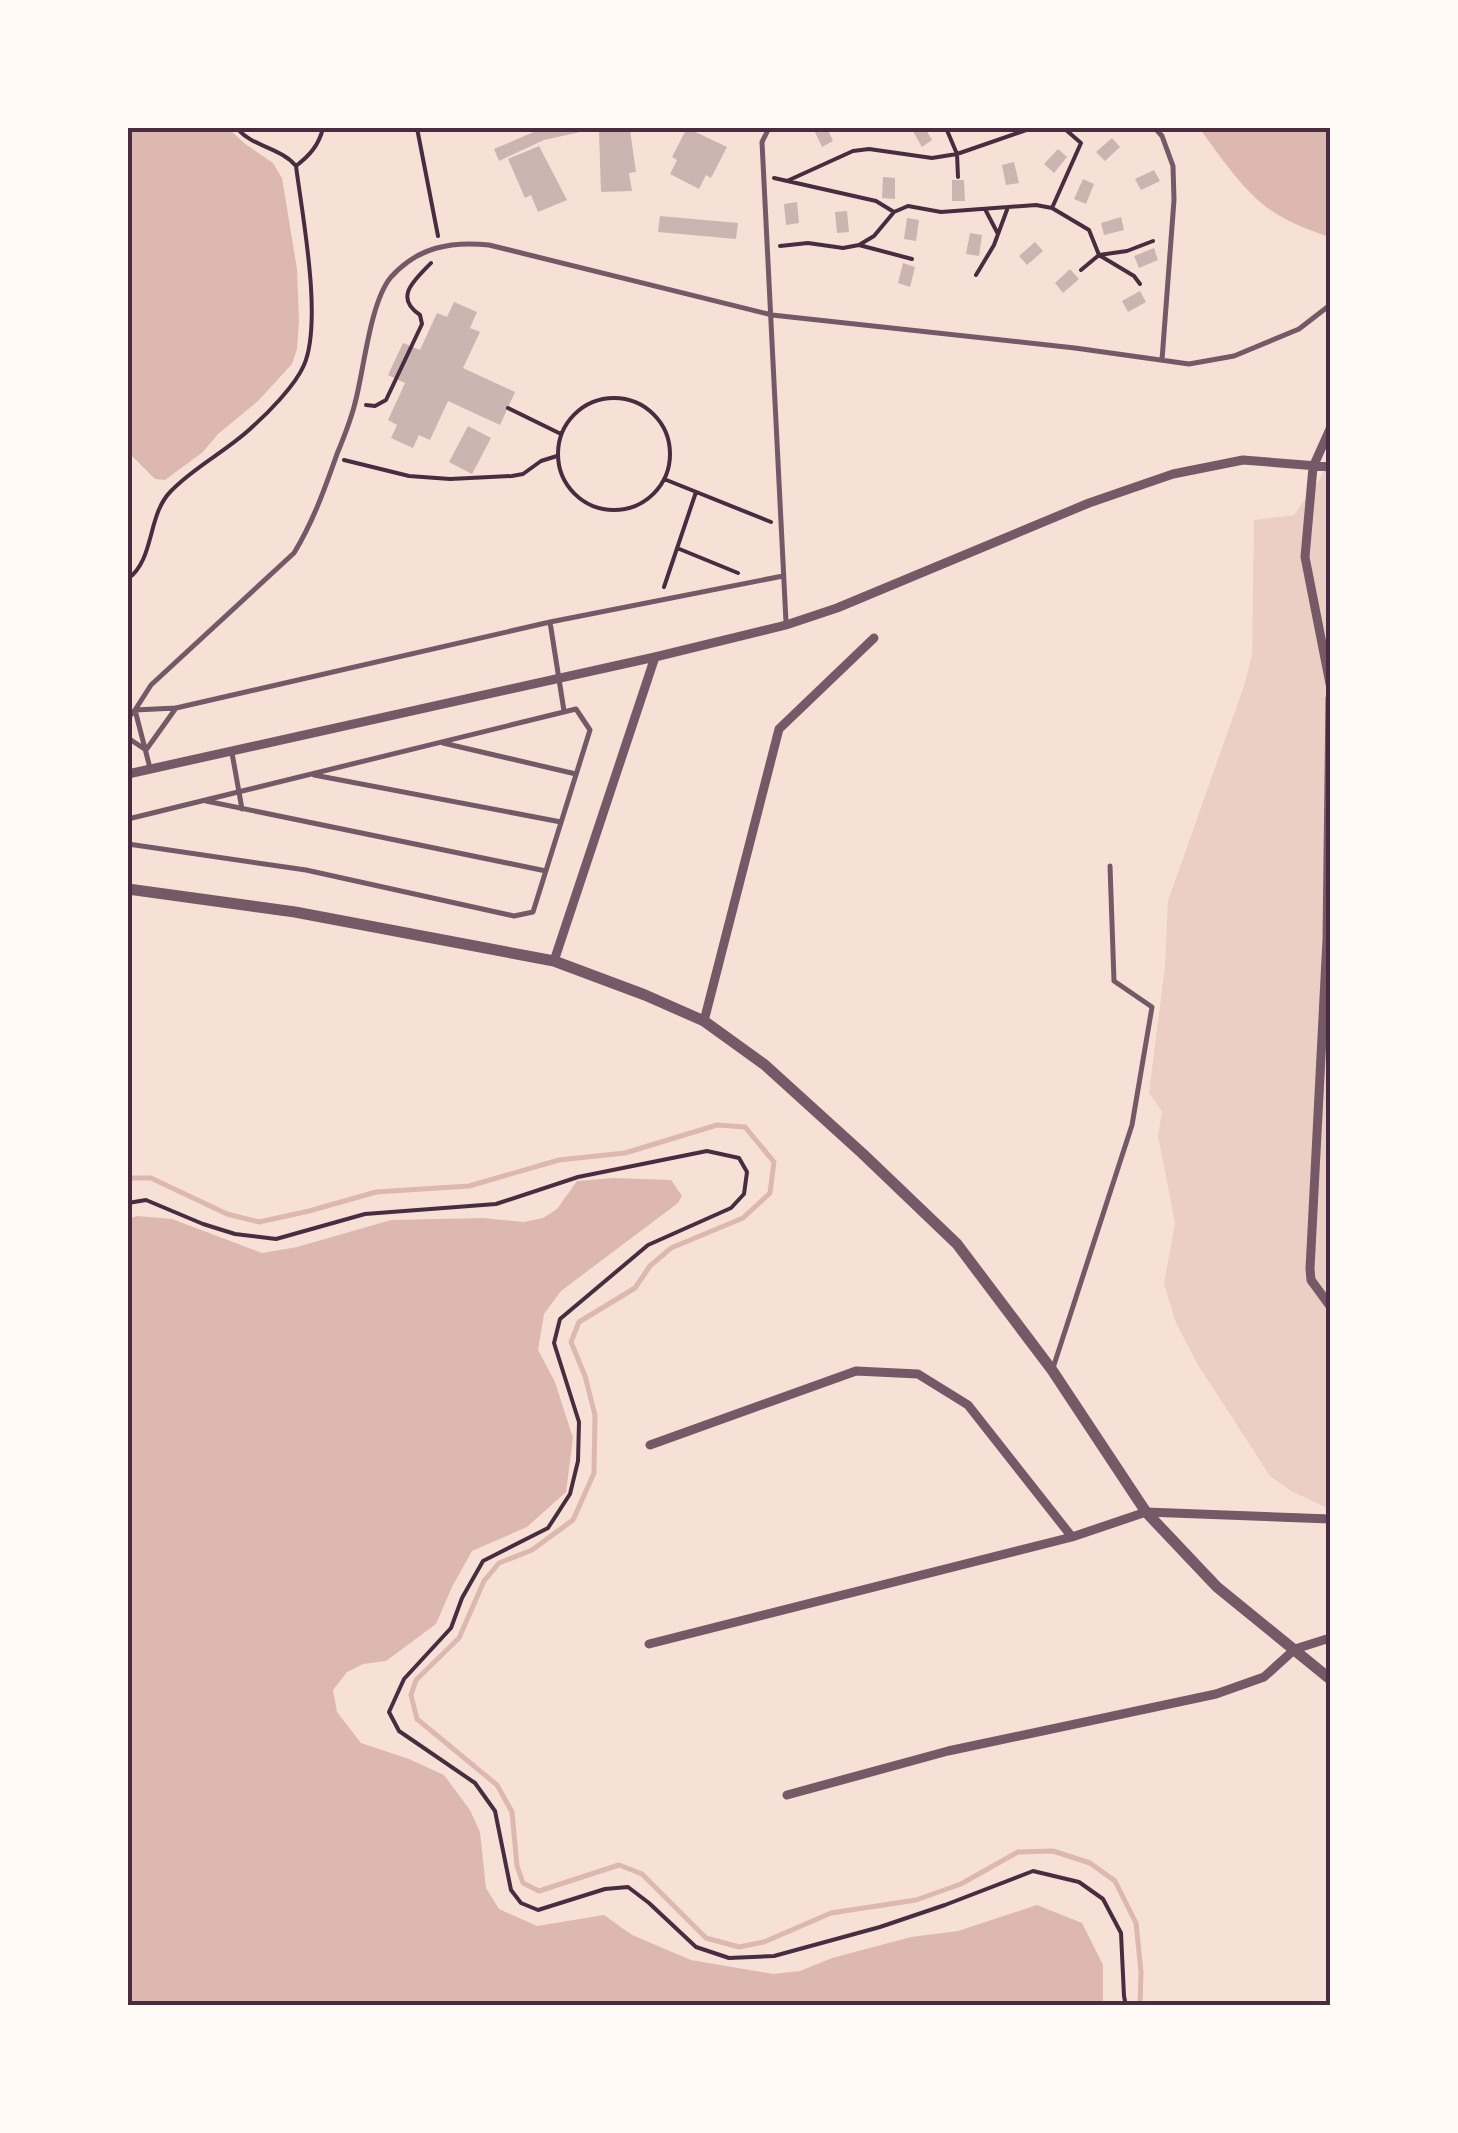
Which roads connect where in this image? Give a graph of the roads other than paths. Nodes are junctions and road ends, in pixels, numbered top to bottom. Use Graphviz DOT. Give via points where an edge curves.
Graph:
graph roads {
  1 [pos="769,128"];
  2 [pos="1155,128"];
  3 [pos="1330,306"];
  4 [pos="772,315"];
  5 [pos="1162,360"];
  6 [pos="1330,430"];
  7 [pos="1314,467"];
  8 [pos="1330,467"];
  9 [pos="783,576"];
  10 [pos="550,622"];
  11 [pos="786,626"];
  12 [pos="874,638"];
  13 [pos="655,657"];
  14 [pos="558,678"];
  15 [pos="1330,684"];
  16 [pos="1330,698"];
  17 [pos="176,708"];
  18 [pos="136,710"];
  19 [pos="564,712"];
  20 [pos="128,718"];
  21 [pos="128,738"];
  22 [pos="440,742"];
  23 [pos="146,750"];
  24 [pos="231,750"];
  25 [pos="150,768"];
  26 [pos="128,774"];
  27 [pos="309,774"];
  28 [pos="576,774"];
  29 [pos="239,792"];
  30 [pos="202,801"];
  31 [pos="242,809"];
  32 [pos="128,819"];
  33 [pos="561,822"];
  34 [pos="128,844"];
  35 [pos="1110,866"];
  36 [pos="546,872"];
  37 [pos="128,889"];
  38 [pos="554,961"];
  39 [pos="704,1021"];
  40 [pos="1330,1306"];
  41 [pos="1052,1370"];
  42 [pos="650,1445"];
  43 [pos="1146,1512"];
  44 [pos="1330,1518"];
  45 [pos="1072,1537"];
  46 [pos="1330,1638"];
  47 [pos="649,1644"];
  48 [pos="1296,1649"];
  49 [pos="1330,1679"];
  50 [pos="787,1794"];
  1 -- 4 [label="lane" via="762,142"];
  2 -- 5 [label="lane" via="1172,166 1174,200"];
  3 -- 5 [label="lane" via="1299,329 1234,356 1189,364"];
  4 -- 5 [label="lane"];
  4 -- 9 [label="lane"];
  4 -- 18 [label="lane" via="490,244 440,245 416,257 390,278 378,303 355,405 294,553 151,686"];
  6 -- 7 [label="street"];
  7 -- 8 [label="street"];
  7 -- 11 [label="street" via="1242,460 1173,474"];
  7 -- 15 [label="street" via="1306,556"];
  9 -- 10 [label="lane"];
  9 -- 11 [label="lane"];
  10 -- 14 [label="lane"];
  10 -- 17 [label="lane"];
  11 -- 13 [label="street"];
  12 -- 39 [label="street" via="779,728"];
  13 -- 14 [label="street"];
  13 -- 38 [label="street"];
  14 -- 19 [label="lane"];
  14 -- 24 [label="street"];
  16 -- 40 [label="street" via="1327,940 1310,1269"];
  17 -- 18 [label="lane"];
  17 -- 23 [label="lane"];
  18 -- 20 [label="lane"];
  18 -- 23 [label="lane"];
  19 -- 22 [label="lane"];
  19 -- 28 [label="lane" via="576,709 590,730"];
  21 -- 23 [label="lane"];
  22 -- 27 [label="lane"];
  22 -- 28 [label="lane"];
  23 -- 25 [label="lane"];
  24 -- 25 [label="street"];
  24 -- 29 [label="lane"];
  25 -- 26 [label="street"];
  27 -- 29 [label="lane"];
  27 -- 33 [label="lane"];
  28 -- 33 [label="lane"];
  29 -- 30 [label="lane"];
  29 -- 31 [label="lane"];
  30 -- 31 [label="lane"];
  30 -- 32 [label="lane"];
  31 -- 36 [label="lane"];
  33 -- 36 [label="lane"];
  34 -- 36 [label="lane" via="306,870 514,916 533,912"];
  35 -- 41 [label="lane" via="1114,980 1152,1007 1132,1125"];
  37 -- 38 [label="street" via="296,912"];
  38 -- 39 [label="street"];
  39 -- 41 [label="street" via="765,1064 957,1244"];
  41 -- 43 [label="street"];
  42 -- 45 [label="street" via="856,1370 918,1374 968,1406"];
  43 -- 44 [label="street"];
  43 -- 45 [label="street"];
  43 -- 48 [label="street" via="1217,1587"];
  45 -- 47 [label="street"];
  46 -- 48 [label="street"];
  48 -- 49 [label="street"];
  48 -- 50 [label="street" via="1264,1677 1216,1694 948,1750"];
}
